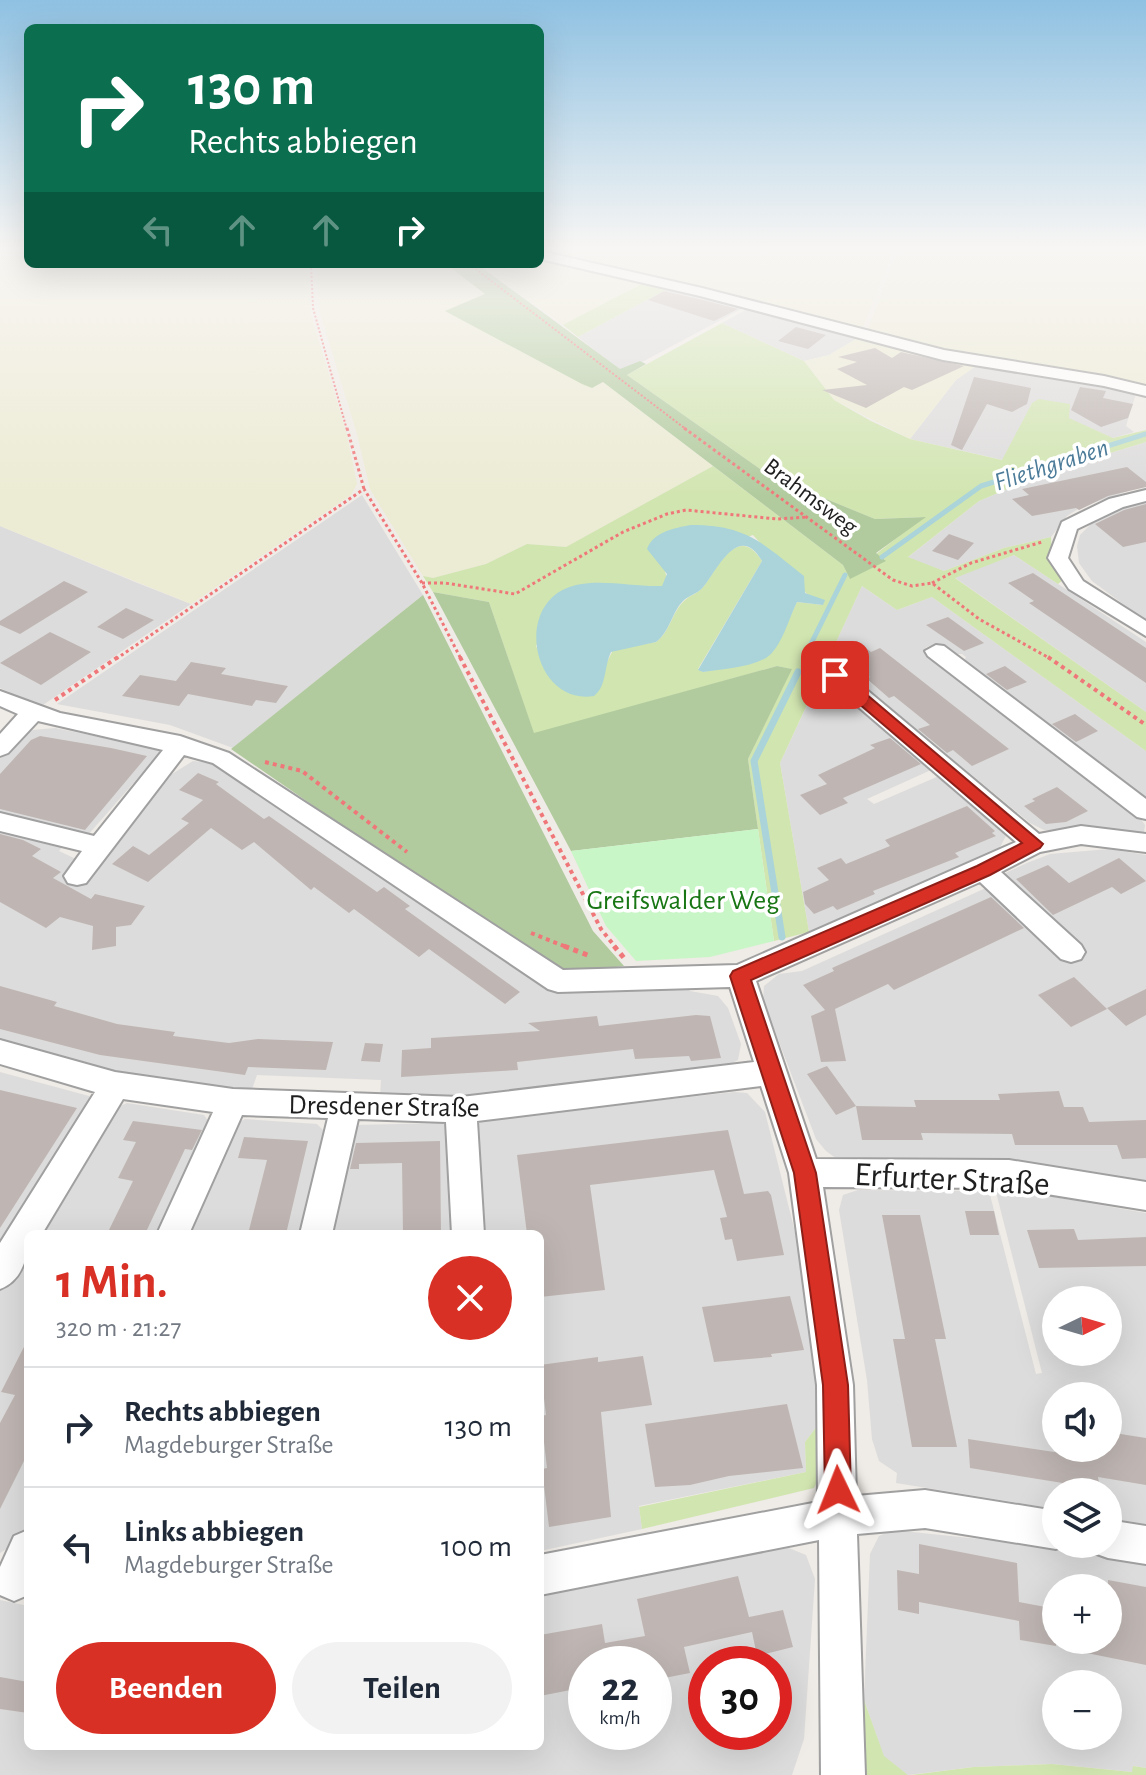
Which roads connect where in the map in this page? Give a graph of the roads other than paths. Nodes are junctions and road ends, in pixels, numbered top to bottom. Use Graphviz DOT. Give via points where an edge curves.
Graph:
graph roads {
  1 [pos="854,332"];
  2 [pos="1146,391"];
  3 [pos="1146,495"];
  4 [pos="1146,630"];
  5 [pos="936,651"];
  6 [pos="835,675"];
  7 [pos="0,698"];
  8 [pos="32,713"];
  9 [pos="180,744"];
  10 [pos="0,748"];
  11 [pos="1146,811"];
  12 [pos="0,822"];
  13 [pos="1146,843"];
  14 [pos="1034,844"];
  15 [pos="101,847"];
  16 [pos="983,870"];
  17 [pos="77,876"];
  18 [pos="1071,952"];
  19 [pos="740,976"];
  20 [pos="0,1052"];
  21 [pos="772,1072"];
  22 [pos="115,1085"];
  23 [pos="233,1102"];
  24 [pos="346,1106"];
  25 [pos="461,1110"];
  26 [pos="805,1173"];
  27 [pos="1146,1196"];
  28 [pos="26,1230"];
  29 [pos="175,1230"];
  30 [pos="317,1230"];
  31 [pos="468,1230"];
  32 [pos="24,1234"];
  33 [pos="0,1273"];
  34 [pos="839,1517"];
  35 [pos="1042,1528"];
  36 [pos="1122,1541"];
  37 [pos="1146,1545"];
  38 [pos="544,1574"];
  39 [pos="843,1775"];
  1 -- 2 [label="street" via="943,355"];
  3 -- 4 [label="street" via="1069,526 1058,558 1076,585"];
  5 -- 11 [label="street"];
  6 -- 14 [label="street"];
  7 -- 8 [label="street"];
  8 -- 9 [label="street"];
  8 -- 10 [label="street"];
  9 -- 15 [label="street"];
  9 -- 19 [label="street" via="221,758 558,981"];
  12 -- 15 [label="street"];
  13 -- 14 [label="street" via="1081,835"];
  14 -- 16 [label="street"];
  15 -- 17 [label="street"];
  16 -- 18 [label="street"];
  16 -- 19 [label="street"];
  19 -- 21 [label="street"];
  20 -- 22 [label="street, Dresdener Straße"];
  21 -- 25 [label="street, Dresdener Straße"];
  21 -- 26 [label="street"];
  22 -- 23 [label="street, Dresdener Straße"];
  22 -- 28 [label="street"];
  23 -- 24 [label="street, Dresdener Straße"];
  23 -- 29 [label="street"];
  24 -- 25 [label="street, Dresdener Straße"];
  24 -- 30 [label="street"];
  25 -- 31 [label="street"];
  26 -- 27 [label="street, Erfurter Straße" via="1009,1174"];
  26 -- 34 [label="street" via="835,1385"];
  32 -- 33 [label="street"];
  34 -- 35 [label="street" via="925,1509"];
  34 -- 38 [label="street"];
  34 -- 39 [label="street"];
  36 -- 37 [label="street"];
}
